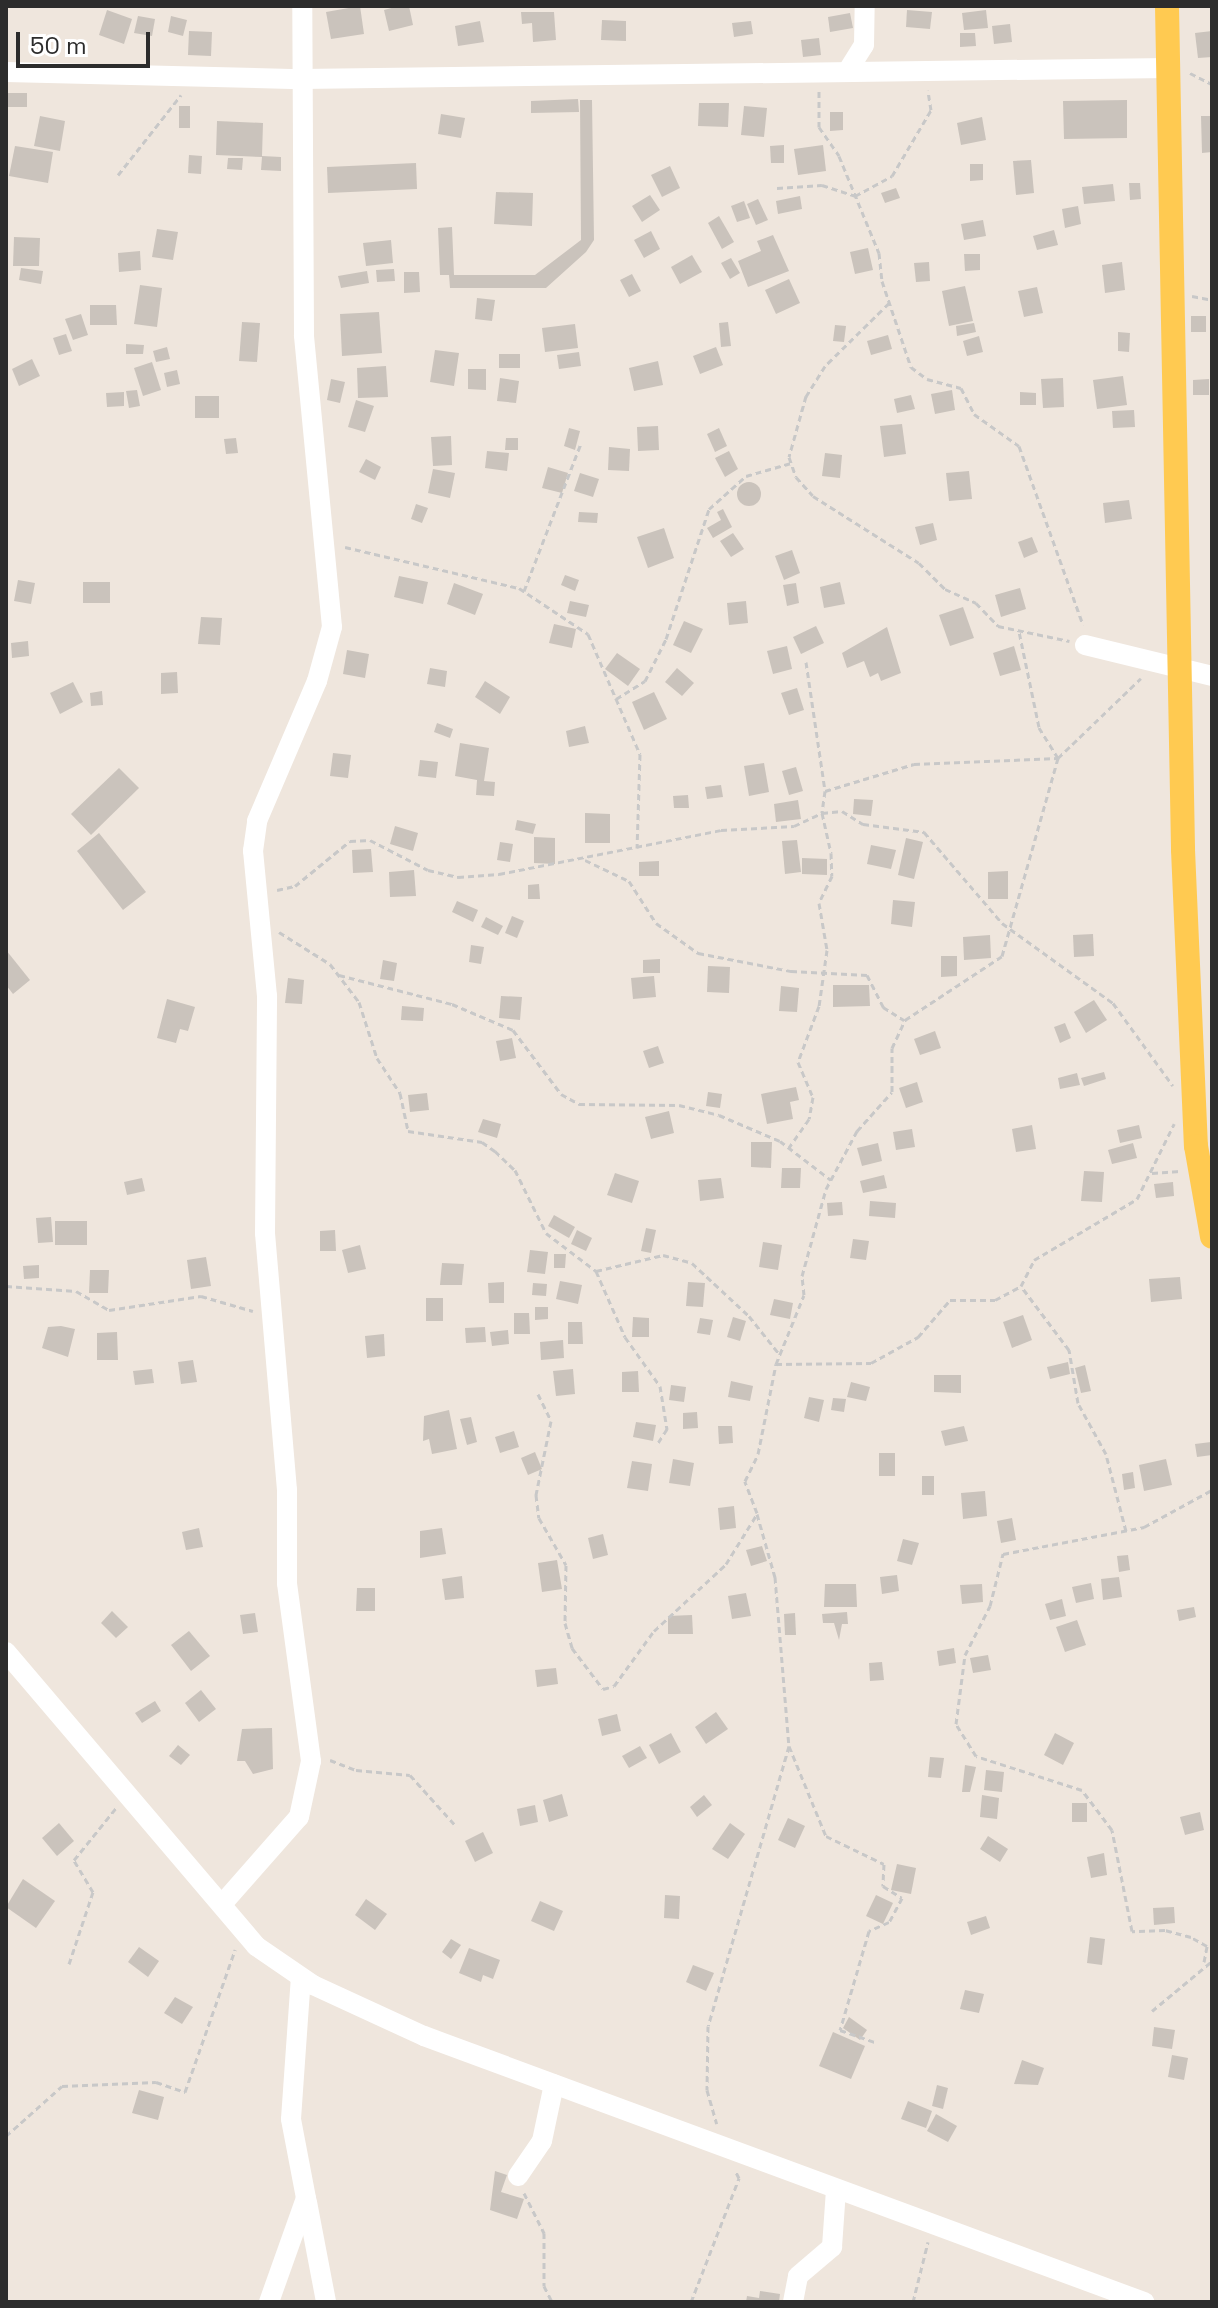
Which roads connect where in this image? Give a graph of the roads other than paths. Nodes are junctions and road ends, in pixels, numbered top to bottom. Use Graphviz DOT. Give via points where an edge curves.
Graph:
graph roads {
  1 [pos="302,6"];
  2 [pos="865,6"];
  3 [pos="1167,6"];
  4 [pos="1168,68"];
  5 [pos="6,72"];
  6 [pos="847,72"];
  7 [pos="301,79"];
  8 [pos="1085,645"];
  9 [pos="1170,665"];
  10 [pos="1212,676"];
  11 [pos="1212,1237"];
  12 [pos="6,1652"];
  13 [pos="224,1902"];
  14 [pos="301,1977"];
  15 [pos="554,2084"];
  16 [pos="518,2176"];
  17 [pos="836,2190"];
  18 [pos="306,2198"];
  19 [pos="269,2302"];
  20 [pos="326,2302"];
  21 [pos="793,2302"];
  22 [pos="1144,2302"];
  1 -- 7 [label="street"];
  2 -- 6 [label="street" via="864,45"];
  3 -- 4 [label="main road"];
  4 -- 6 [label="street"];
  4 -- 9 [label="main road"];
  5 -- 7 [label="street"];
  6 -- 7 [label="street"];
  7 -- 13 [label="street" via="304,335 332,627 317,681 257,821 257,891 262,922 265,1233 287,1490 287,1583 311,1761 299,1817"];
  8 -- 9 [label="street"];
  9 -- 10 [label="street"];
  9 -- 11 [label="main road" via="1193,1091"];
  12 -- 13 [label="street"];
  13 -- 14 [label="street" via="256,1946"];
  14 -- 15 [label="street" via="424,2036"];
  14 -- 18 [label="street" via="291,2119"];
  15 -- 16 [label="street" via="542,2141"];
  15 -- 17 [label="street"];
  17 -- 21 [label="street" via="832,2247 798,2276"];
  17 -- 22 [label="street"];
  18 -- 19 [label="street"];
  18 -- 20 [label="street"];
}
